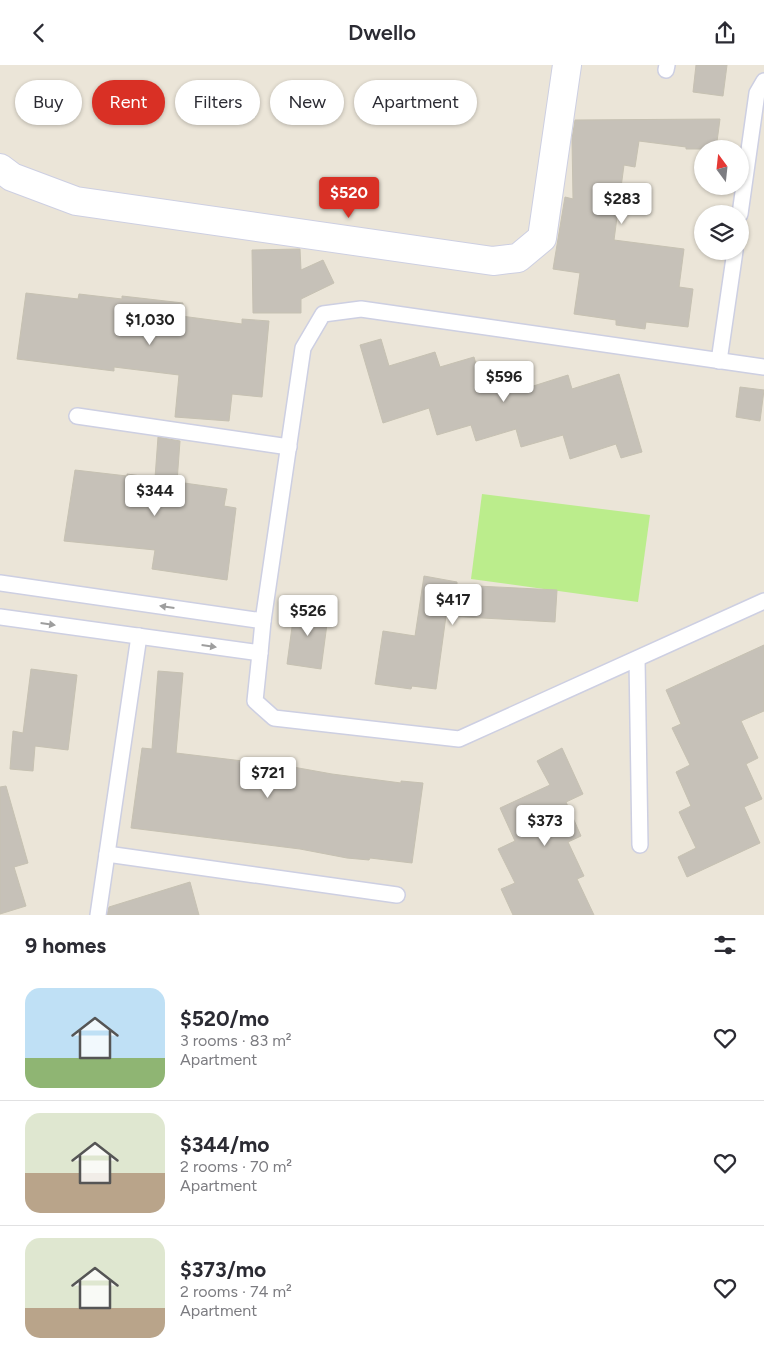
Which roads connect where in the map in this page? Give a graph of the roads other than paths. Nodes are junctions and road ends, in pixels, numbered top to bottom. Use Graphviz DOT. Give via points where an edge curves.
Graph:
graph roads {
  1 [pos="567,65"];
  2 [pos="764,81"];
  3 [pos="0,168"];
  4 [pos="741,205"];
  5 [pos="733,260"];
  6 [pos="719,361"];
  7 [pos="764,367"];
  8 [pos="77,416"];
  9 [pos="289,447"];
  10 [pos="0,583"];
  11 [pos="764,601"];
  12 [pos="0,617"];
  13 [pos="263,621"];
  14 [pos="139,636"];
  15 [pos="260,653"];
  16 [pos="637,659"];
  17 [pos="640,845"];
  18 [pos="107,854"];
  19 [pos="397,895"];
  20 [pos="98,915"];
  1 -- 3 [label="street" via="542,238 518,258 493,261 76,201 12,177"];
  2 -- 4 [label="lane" via="757,93"];
  5 -- 6 [label="lane"];
  6 -- 7 [label="lane"];
  6 -- 9 [label="lane" via="361,309 323,314 303,349"];
  8 -- 9 [label="lane"];
  9 -- 13 [label="lane"];
  13 -- 10 [label="lane, one-way"];
  11 -- 16 [label="lane"];
  12 -- 14 [label="lane, one-way"];
  13 -- 15 [label="lane"];
  14 -- 15 [label="lane, one-way"];
  14 -- 18 [label="lane"];
  15 -- 16 [label="lane" via="255,701 274,718 459,739"];
  16 -- 17 [label="lane"];
  18 -- 19 [label="lane"];
  18 -- 20 [label="lane"];
}
